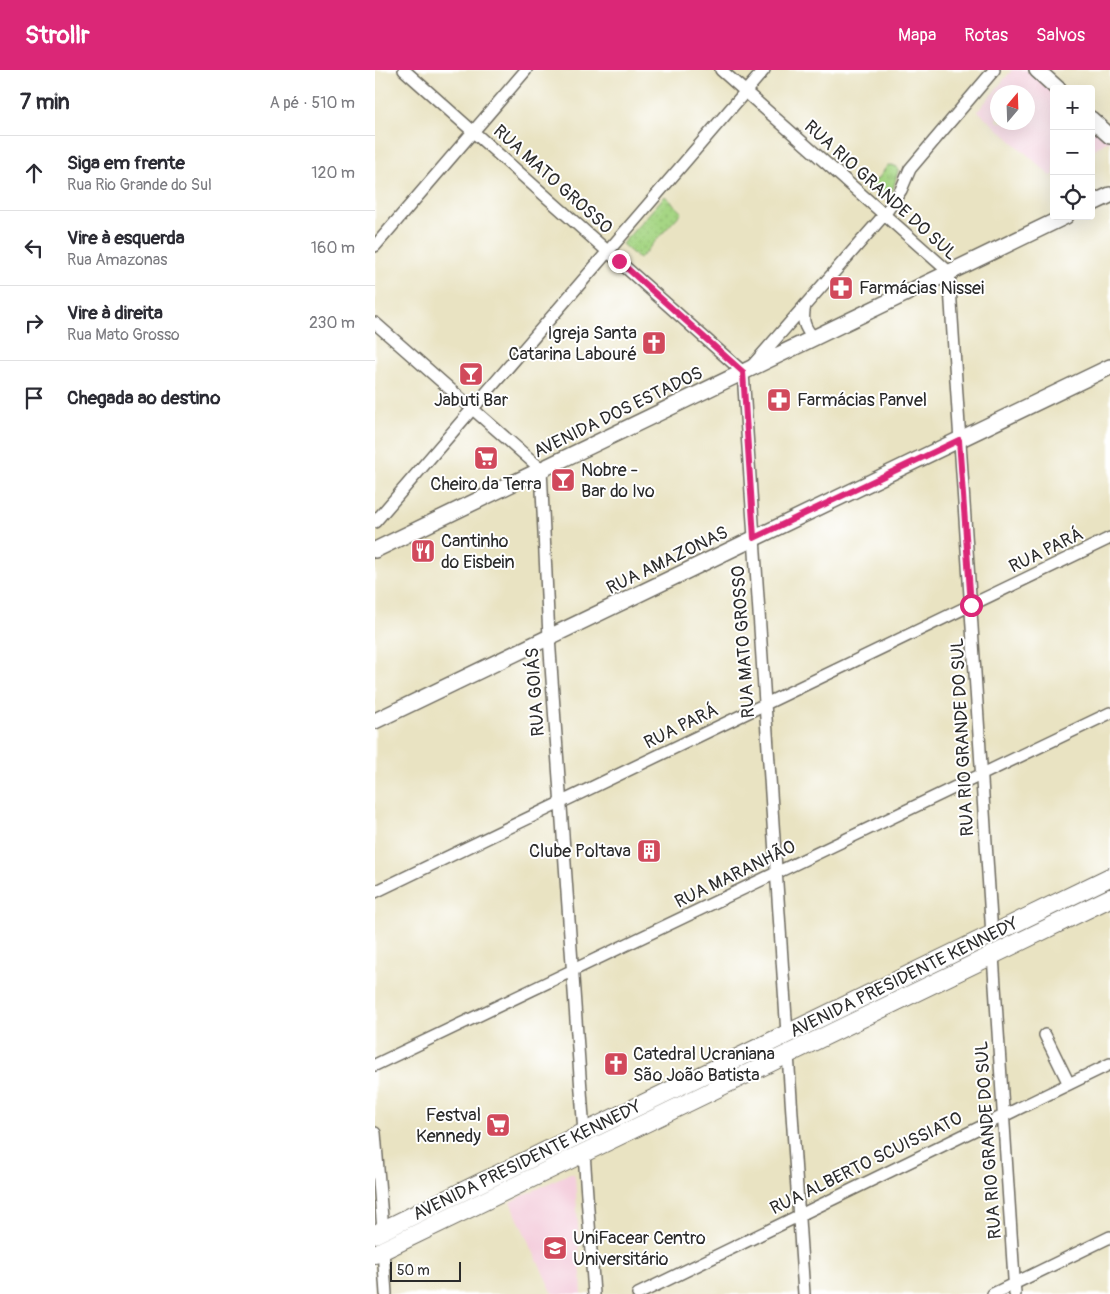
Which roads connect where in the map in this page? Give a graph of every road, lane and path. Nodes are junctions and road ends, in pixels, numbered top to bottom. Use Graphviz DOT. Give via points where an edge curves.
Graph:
graph roads {
  1 [pos="403,70"];
  2 [pos="526,70"];
  3 [pos="721,70"];
  4 [pos="764,70"];
  5 [pos="994,70"];
  6 [pos="1037,70"];
  7 [pos="1054,85"];
  8 [pos="746,92"];
  9 [pos="1095,123"];
  10 [pos="473,132"];
  11 [pos="1110,136"];
  12 [pos="1110,195"];
  13 [pos="1095,202"];
  14 [pos="885,214"];
  15 [pos="1058,220"];
  16 [pos="375,246"];
  17 [pos="608,251"];
  18 [pos="949,272"];
  19 [pos="805,305"];
  20 [pos="375,323"];
  21 [pos="814,338"];
  22 [pos="1110,367"];
  23 [pos="746,370"];
  24 [pos="472,409"];
  25 [pos="959,440"];
  26 [pos="541,470"];
  27 [pos="375,522"];
  28 [pos="754,538"];
  29 [pos="1110,538"];
  30 [pos="375,550"];
  31 [pos="971,605"];
  32 [pos="549,637"];
  33 [pos="765,704"];
  34 [pos="1110,714"];
  35 [pos="375,721"];
  36 [pos="981,775"];
  37 [pos="561,803"];
  38 [pos="776,873"];
  39 [pos="1110,877"];
  40 [pos="375,892"];
  41 [pos="1110,898"];
  42 [pos="992,934"];
  43 [pos="993,955"];
  44 [pos="572,972"];
  45 [pos="787,1034"];
  46 [pos="1045,1035"];
  47 [pos="788,1054"];
  48 [pos="1110,1064"];
  49 [pos="375,1065"];
  50 [pos="685,1084"];
  51 [pos="1069,1084"];
  52 [pos="686,1103"];
  53 [pos="1004,1116"];
  54 [pos="375,1133"];
  55 [pos="584,1133"];
  56 [pos="585,1153"];
  57 [pos="799,1216"];
  58 [pos="379,1232"];
  59 [pos="1110,1237"];
  60 [pos="379,1252"];
  61 [pos="1015,1289"];
  62 [pos="386,1294"];
  63 [pos="594,1294"];
  64 [pos="638,1294"];
  65 [pos="804,1294"];
  66 [pos="993,1294"];
  1 -- 10 [label="street, RUA MATO GROSSO"];
  2 -- 10 [label="street"];
  3 -- 8 [label="street, RUA RIO GRANDE DO SUL"];
  4 -- 8 [label="street"];
  5 -- 14 [label="street" via="910,169"];
  6 -- 7 [label="street"];
  8 -- 14 [label="street, RUA RIO GRANDE DO SUL"];
  8 -- 17 [label="street"];
  9 -- 11 [label="street"];
  10 -- 16 [label="street"];
  10 -- 17 [label="street, RUA MATO GROSSO"];
  12 -- 13 [label="street"];
  14 -- 18 [label="street, RUA RIO GRANDE DO SUL"];
  14 -- 19 [label="street"];
  15 -- 18 [label="street, AVENIDA DOS ESTADOS"];
  17 -- 23 [label="street, RUA MATO GROSSO"];
  17 -- 24 [label="street"];
  18 -- 21 [label="street, AVENIDA DOS ESTADOS"];
  18 -- 25 [label="street, RUA RIO GRANDE DO SUL"];
  19 -- 21 [label="street" via="803,323"];
  19 -- 23 [label="street"];
  20 -- 24 [label="street"];
  21 -- 23 [label="street, AVENIDA DOS ESTADOS"];
  22 -- 25 [label="street, RUA AMAZONAS"];
  23 -- 26 [label="street, AVENIDA DOS ESTADOS"];
  23 -- 28 [label="street, RUA MATO GROSSO"];
  24 -- 26 [label="street"];
  24 -- 27 [label="street"];
  25 -- 28 [label="street, RUA AMAZONAS"];
  25 -- 31 [label="street, RUA RIO GRANDE DO SUL"];
  26 -- 30 [label="street, AVENIDA DOS ESTADOS"];
  26 -- 32 [label="street, RUA GOIÁS"];
  28 -- 32 [label="street, RUA AMAZONAS"];
  28 -- 33 [label="street, RUA MATO GROSSO"];
  29 -- 31 [label="street, RUA PARÁ"];
  31 -- 33 [label="street, RUA PARÁ"];
  31 -- 36 [label="street, RUA RIO GRANDE DO SUL"];
  32 -- 35 [label="street, RUA AMAZONAS"];
  32 -- 37 [label="street, RUA GOIÁS"];
  33 -- 37 [label="street, RUA PARÁ"];
  33 -- 38 [label="street, RUA MATO GROSSO"];
  34 -- 36 [label="street, RUA MARANHÃO"];
  36 -- 38 [label="street, RUA MARANHÃO"];
  36 -- 42 [label="street, RUA RIO GRANDE DO SUL"];
  37 -- 40 [label="street, RUA PARÁ"];
  37 -- 44 [label="street, RUA GOIÁS"];
  38 -- 44 [label="street, RUA MARANHÃO"];
  38 -- 45 [label="street, RUA MATO GROSSO"];
  39 -- 42 [label="main road, AVENIDA PRESIDENTE KENNEDY"];
  41 -- 43 [label="main road, AVENIDA PRESIDENTE KENNEDY"];
  42 -- 45 [label="main road, AVENIDA PRESIDENTE KENNEDY"];
  43 -- 47 [label="main road, AVENIDA PRESIDENTE KENNEDY"];
  43 -- 53 [label="street, RUA RIO GRANDE DO SUL"];
  44 -- 49 [label="street, RUA MARANHÃO"];
  44 -- 55 [label="street, RUA GOIÁS"];
  45 -- 50 [label="main road, AVENIDA PRESIDENTE KENNEDY"];
  46 -- 51 [label="street"];
  47 -- 52 [label="main road, AVENIDA PRESIDENTE KENNEDY"];
  47 -- 57 [label="street"];
  48 -- 51 [label="street, RUA ALBERTO SCUISSIATO"];
  50 -- 52 [label="main road"];
  50 -- 55 [label="main road, AVENIDA PRESIDENTE KENNEDY"];
  51 -- 53 [label="street, RUA ALBERTO SCUISSIATO"];
  52 -- 56 [label="main road, AVENIDA PRESIDENTE KENNEDY"];
  53 -- 57 [label="street, RUA ALBERTO SCUISSIATO"];
  53 -- 61 [label="street, RUA RIO GRANDE DO SUL"];
  54 -- 58 [label="street"];
  55 -- 58 [label="main road, AVENIDA PRESIDENTE KENNEDY"];
  56 -- 60 [label="main road, AVENIDA PRESIDENTE KENNEDY"];
  56 -- 63 [label="street"];
  57 -- 64 [label="street, RUA ALBERTO SCUISSIATO"];
  57 -- 65 [label="street"];
  59 -- 61 [label="street"];
  60 -- 62 [label="street"];
  61 -- 66 [label="street"];
}
